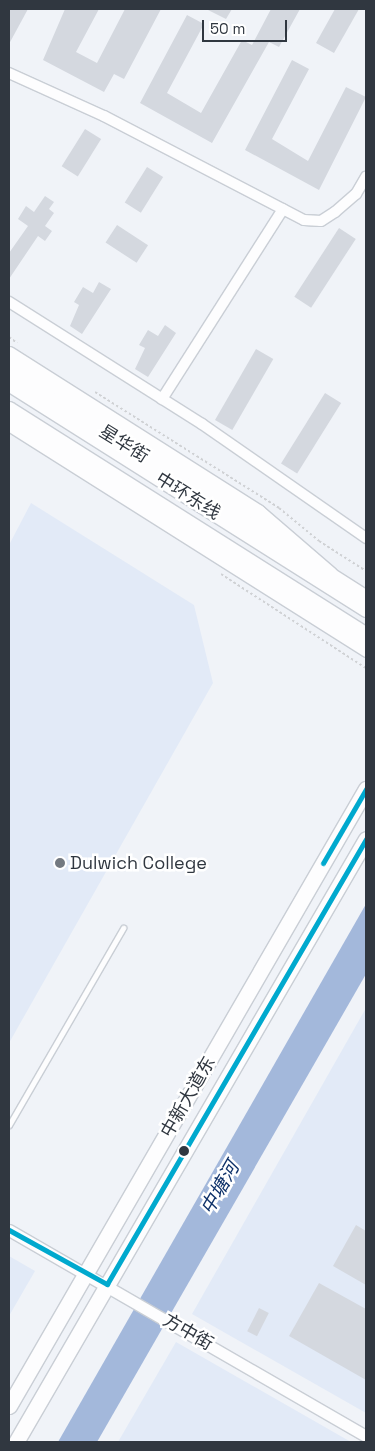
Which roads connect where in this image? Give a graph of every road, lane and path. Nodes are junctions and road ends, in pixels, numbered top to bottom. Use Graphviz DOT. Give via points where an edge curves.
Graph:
graph roads {
  1 [pos="9,73"];
  2 [pos="366,177"];
  3 [pos="283,209"];
  4 [pos="9,302"];
  5 [pos="9,355"];
  6 [pos="9,370"];
  7 [pos="9,383"];
  8 [pos="162,399"];
  9 [pos="9,410"];
  10 [pos="9,423"];
  11 [pos="366,538"];
  12 [pos="330,575"];
  13 [pos="366,598"];
  14 [pos="366,609"];
  15 [pos="366,636"];
  16 [pos="366,649"];
  17 [pos="366,789"];
  18 [pos="366,839"];
  19 [pos="123,928"];
  20 [pos="9,1125"];
  21 [pos="9,1230"];
  22 [pos="85,1274"];
  23 [pos="107,1284"];
  24 [pos="9,1406"];
  25 [pos="366,1436"];
  26 [pos="16,1442"];
  1 -- 3 [label="street" via="104,116"];
  2 -- 3 [label="street" via="347,203 321,221 304,220"];
  3 -- 8 [label="street"];
  4 -- 8 [label="street"];
  5 -- 12 [label="highway" via="258,513"];
  6 -- 12 [label="main road, 星华街"];
  7 -- 14 [label="highway, 中环东线"];
  8 -- 11 [label="street"];
  9 -- 15 [label="highway, 中环东线"];
  10 -- 16 [label="main road"];
  12 -- 13 [label="main road, 星华街"];
  17 -- 22 [label="main road, 中新大道东"];
  18 -- 23 [label="main road, 中新大道东"];
  19 -- 20 [label="lane"];
  21 -- 22 [label="street, 方中街"];
  22 -- 23 [label="street, 方中街"];
  22 -- 24 [label="main road, 中新大道东"];
  23 -- 25 [label="street, 方中街"];
  23 -- 26 [label="main road, 中新大道东"];
}
